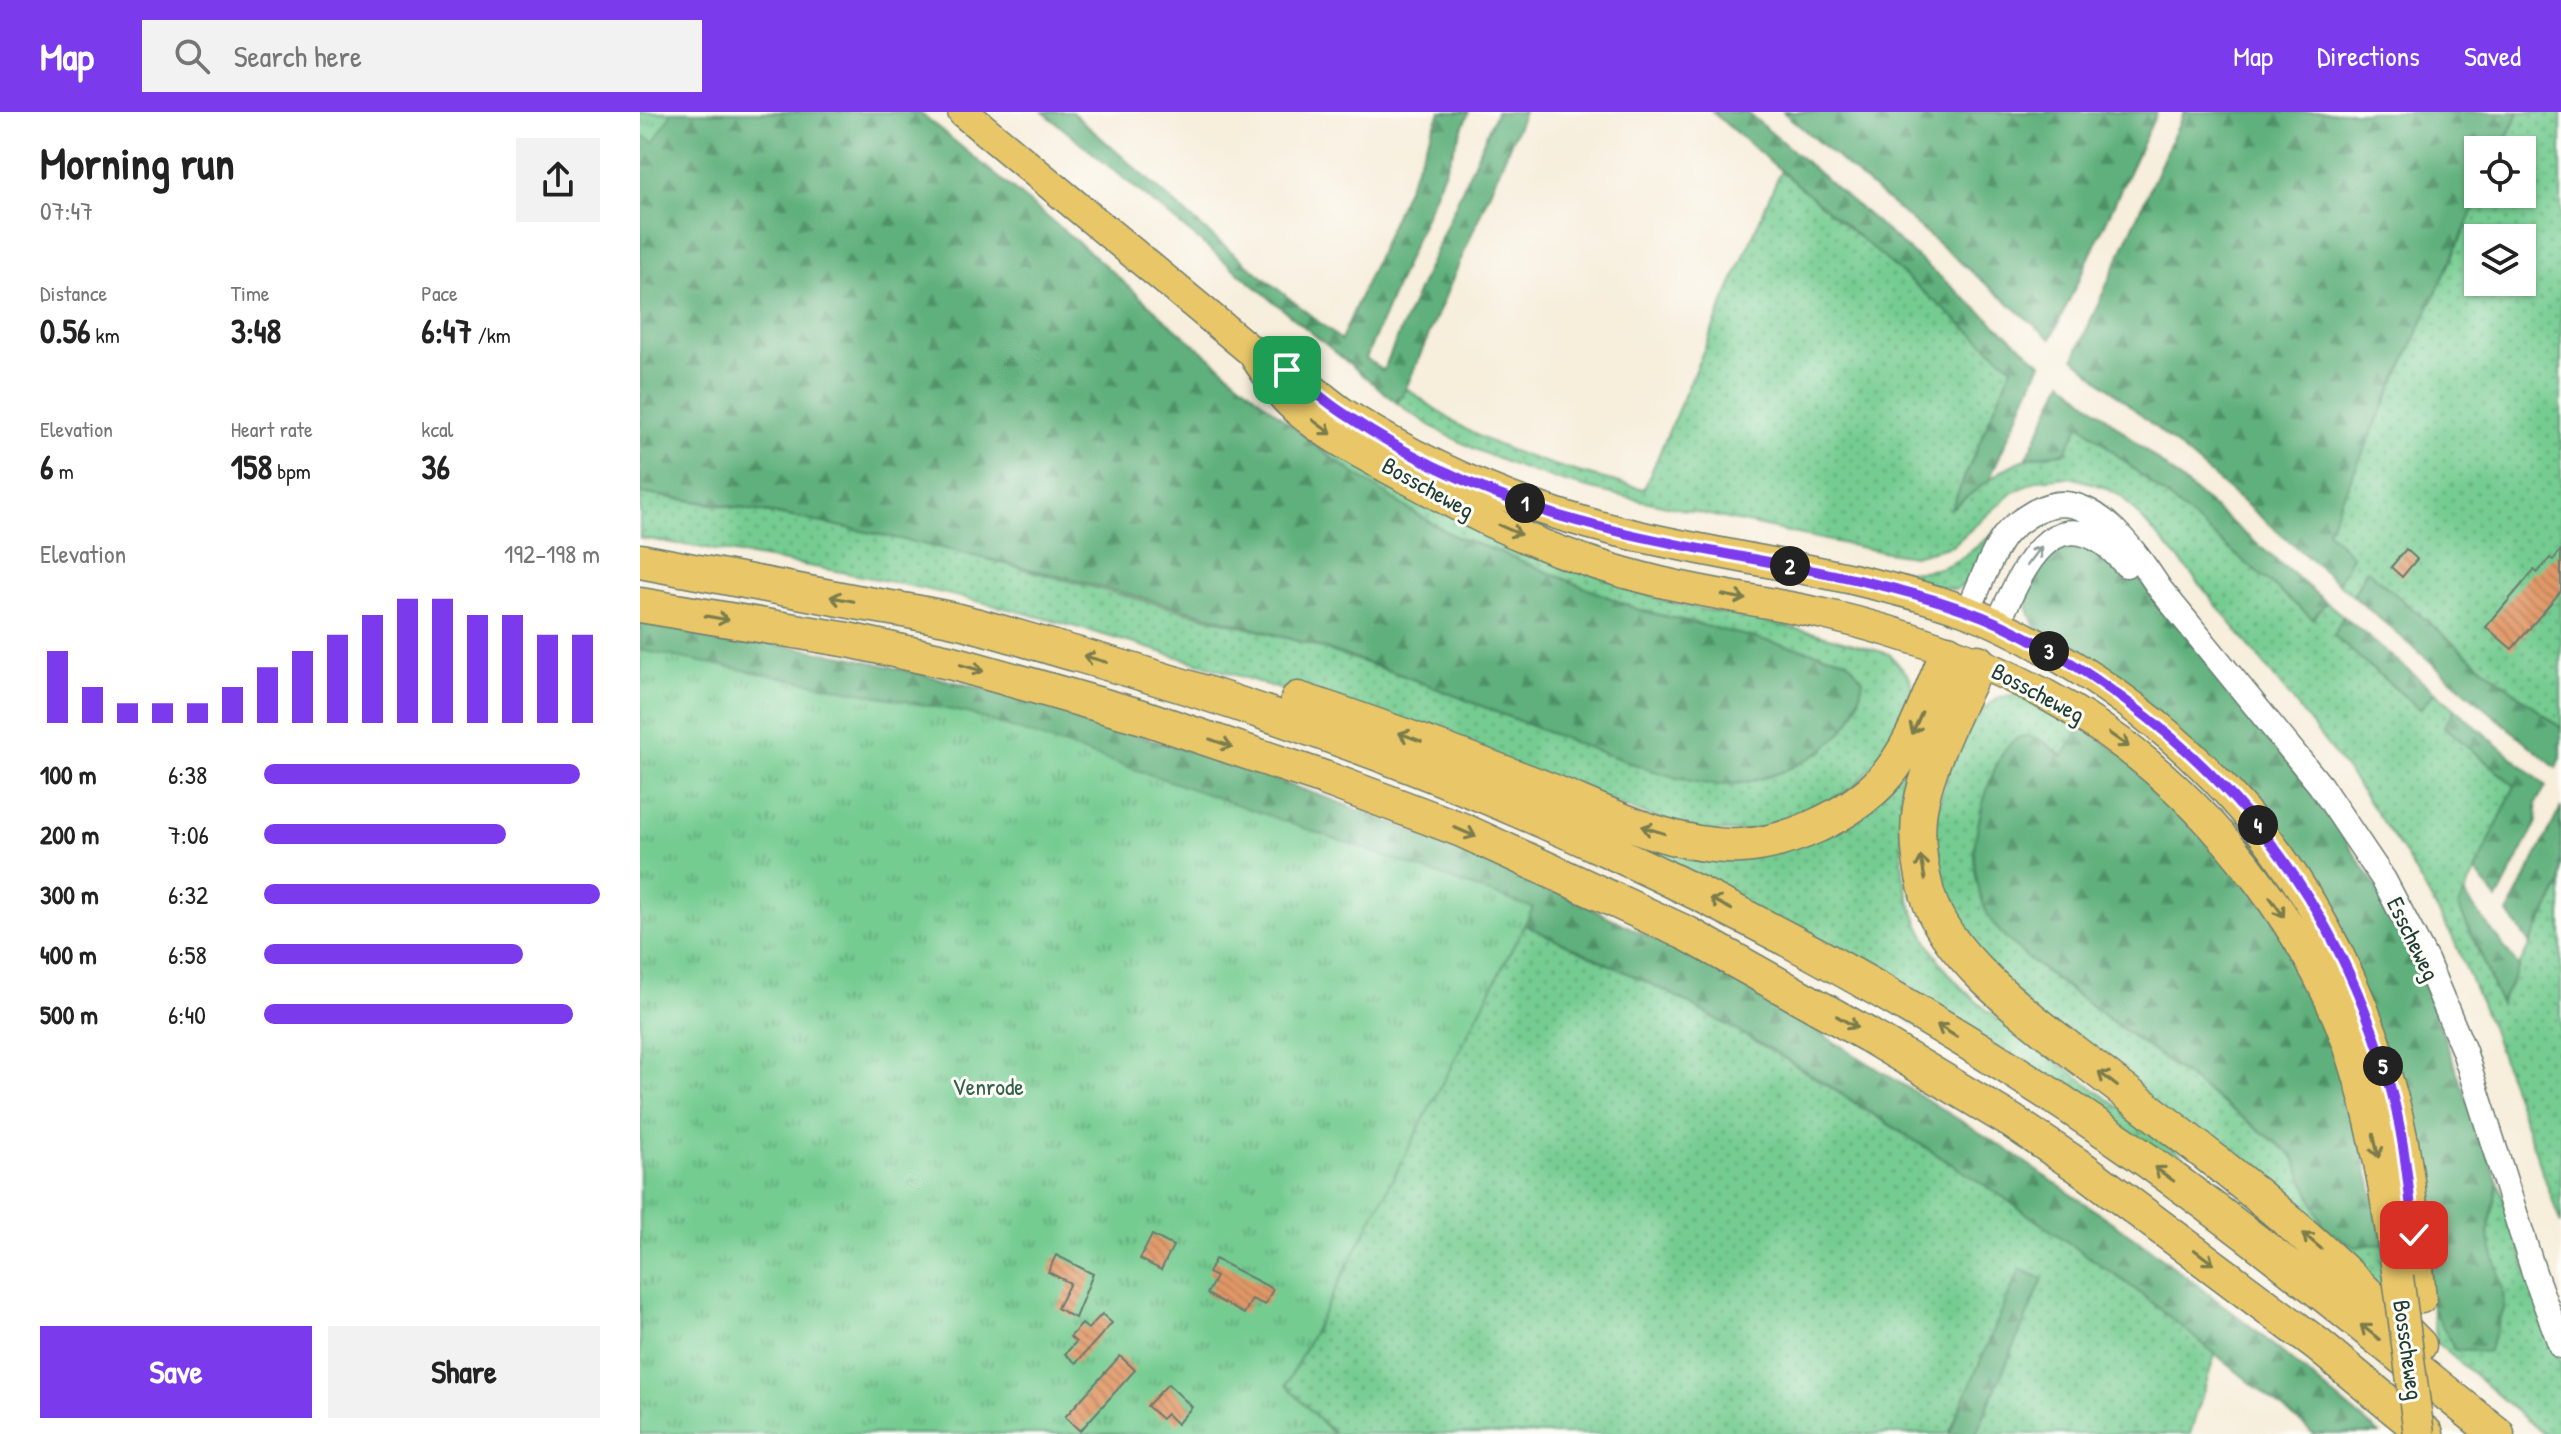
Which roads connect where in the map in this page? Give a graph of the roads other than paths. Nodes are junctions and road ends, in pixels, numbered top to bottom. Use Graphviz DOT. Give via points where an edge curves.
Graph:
graph roads {
  1 [pos="963,112"];
  2 [pos="1250,350"];
  3 [pos="640,561"];
  4 [pos="2160,589"];
  5 [pos="640,605"];
  6 [pos="1968,611"];
  7 [pos="1997,624"];
  8 [pos="1963,657"];
  9 [pos="1170,680"];
  10 [pos="2318,1345"];
  11 [pos="2561,1346"];
  12 [pos="2393,1434"];
  13 [pos="2419,1434"];
  14 [pos="2426,1434"];
  15 [pos="2439,1434"];
  16 [pos="2497,1434"];
  17 [pos="2506,1434"];
  1 -- 2 [label="main road, Bosscheweg"];
  2 -- 6 [label="main road, Bosscheweg" via="1416,455 1536,507 1675,545 1838,575"];
  2 -- 8 [label="main road, Bosscheweg, one-way" via="1285,399 1328,432 1470,513 1658,582 1825,615"];
  9 -- 3 [label="highway, one-way" via="957,620"];
  4 -- 6 [label="street, Esscheweg" via="2106,522 2080,506 2050,504 2021,519 2002,538"];
  7 -- 4 [label="street, Esscheweg, one-way" via="2031,556 2046,541 2068,534 2105,544"];
  4 -- 11 [label="street, Esscheweg" via="2320,785 2384,880 2426,960 2464,1051"];
  5 -- 10 [label="highway, one-way" via="953,663 1143,717 1462,830 1688,934 2013,1122"];
  6 -- 7 [label="main road, Bosscheweg"];
  6 -- 8 [label="main road"];
  7 -- 8 [label="main road"];
  7 -- 15 [label="main road, Bosscheweg" via="2104,685 2158,725 2230,793 2281,854 2345,963 2395,1106"];
  8 -- 9 [label="highway, one-way" via="1883,780 1844,813 1794,835 1741,846 1689,841 1641,826 1379,725 1253,685"];
  8 -- 13 [label="main road, Bosscheweg, one-way, bridge" via="2026,683 2131,748 2179,788 2231,844 2285,917 2347,1042 2369,1117 2383,1177"];
  17 -- 8 [label="highway, one-way" via="2341,1266 2034,1021 1991,985 1951,940 1928,896 1920,855 1920,809"];
  16 -- 9 [label="highway, one-way" via="2230,1221 2037,1086 1889,995 1700,892 1499,801 1330,734"];
  10 -- 12 [label="highway"];
  10 -- 14 [label="highway"];
}
